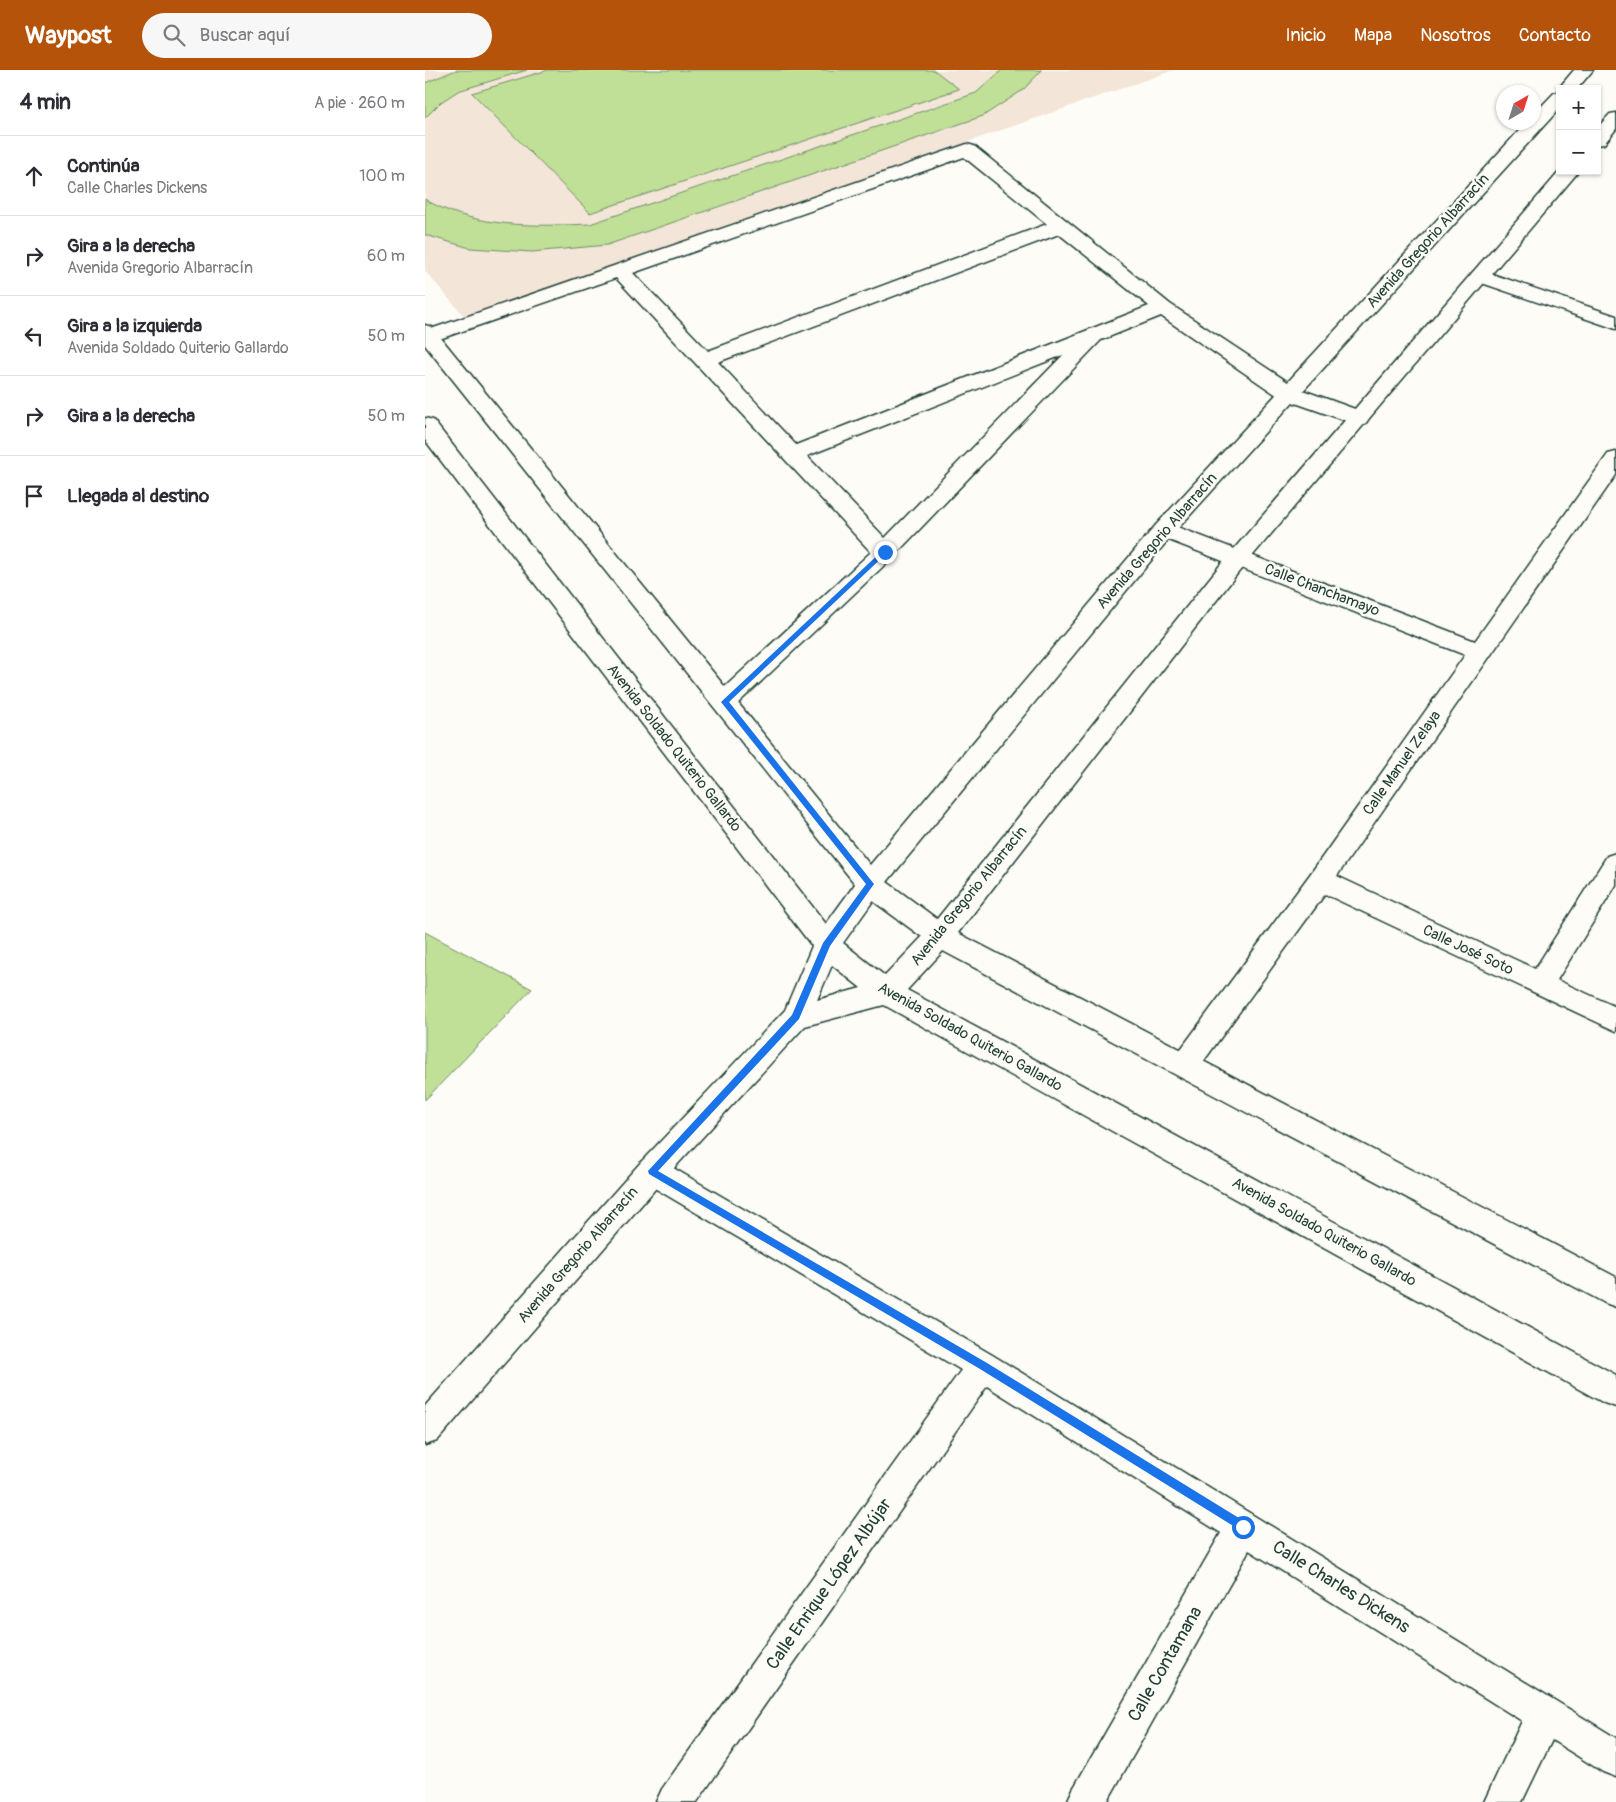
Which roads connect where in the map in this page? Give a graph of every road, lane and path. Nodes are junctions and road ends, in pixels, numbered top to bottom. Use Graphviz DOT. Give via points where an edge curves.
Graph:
graph roads {
  1 [pos="1584,70"];
  2 [pos="1571,85"];
  3 [pos="1556,101"];
  4 [pos="1616,118"];
  5 [pos="1601,135"];
  6 [pos="1567,175"];
  7 [pos="1061,226"];
  8 [pos="620,271"];
  9 [pos="1480,276"];
  10 [pos="1163,308"];
  11 [pos="1616,323"];
  12 [pos="1095,334"];
  13 [pos="427,335"];
  14 [pos="704,360"];
  15 [pos="1289,393"];
  16 [pos="1358,418"];
  17 [pos="425,425"];
  18 [pos="793,454"];
  19 [pos="1616,459"];
  20 [pos="1164,530"];
  21 [pos="885,552"];
  22 [pos="1239,557"];
  23 [pos="1480,652"];
  24 [pos="724,702"];
  25 [pos="1616,862"];
  26 [pos="1320,880"];
  27 [pos="870,884"];
  28 [pos="940,936"];
  29 [pos="826,945"];
  30 [pos="1540,984"];
  31 [pos="887,993"];
  32 [pos="796,1017"];
  33 [pos="1616,1020"];
  34 [pos="1185,1065"];
  35 [pos="652,1171"];
  36 [pos="1616,1293"];
  37 [pos="983,1366"];
  38 [pos="1616,1392"];
  39 [pos="425,1430"];
  40 [pos="1243,1527"];
  41 [pos="1545,1714"];
  42 [pos="1616,1759"];
  43 [pos="675,1802"];
  44 [pos="1086,1802"];
  45 [pos="1503,1802"];
  1 -- 2 [label="street"];
  3 -- 15 [label="street, Avenida Gregorio Albarracín"];
  4 -- 5 [label="street"];
  6 -- 9 [label="street, Avenida Gregorio Albarracín"];
  7 -- 8 [label="street" via="967,150"];
  7 -- 10 [label="street"];
  7 -- 14 [label="street"];
  8 -- 13 [label="street"];
  8 -- 14 [label="street"];
  9 -- 11 [label="street"];
  9 -- 16 [label="street, Avenida Gregorio Albarracín"];
  10 -- 12 [label="street"];
  10 -- 15 [label="street"];
  12 -- 18 [label="street"];
  12 -- 21 [label="street"];
  13 -- 24 [label="street"];
  14 -- 18 [label="street"];
  15 -- 16 [label="street"];
  15 -- 20 [label="street, Avenida Gregorio Albarracín"];
  16 -- 22 [label="street, Avenida Gregorio Albarracín"];
  17 -- 29 [label="street, Avenida Soldado Quiterio Gallardo"];
  18 -- 21 [label="street"];
  19 -- 23 [label="street, Calle Manuel Zelaya"];
  20 -- 22 [label="street, Calle Chanchamayo"];
  20 -- 27 [label="street, Avenida Gregorio Albarracín"];
  21 -- 24 [label="street"];
  22 -- 23 [label="street, Calle Chanchamayo"];
  22 -- 28 [label="street, Avenida Gregorio Albarracín"];
  23 -- 26 [label="street, Calle Manuel Zelaya"];
  24 -- 27 [label="street"];
  25 -- 30 [label="street"];
  26 -- 30 [label="street, Calle José Soto"];
  26 -- 34 [label="street, Calle Manuel Zelaya"];
  27 -- 28 [label="street"];
  27 -- 29 [label="street, Avenida Gregorio Albarracín"];
  28 -- 31 [label="street, Avenida Gregorio Albarracín"];
  28 -- 34 [label="street"];
  29 -- 31 [label="street, Avenida Soldado Quiterio Gallardo"];
  29 -- 32 [label="street, Avenida Gregorio Albarracín"];
  30 -- 33 [label="street, Calle José Soto"];
  31 -- 32 [label="street"];
  31 -- 38 [label="street, Avenida Soldado Quiterio Gallardo"];
  32 -- 35 [label="street, Avenida Gregorio Albarracín"];
  34 -- 36 [label="street"];
  35 -- 37 [label="street, Calle Charles Dickens"];
  35 -- 39 [label="street, Avenida Gregorio Albarracín"];
  37 -- 40 [label="street, Calle Charles Dickens"];
  37 -- 43 [label="street, Calle Enrique López Albújar"];
  40 -- 41 [label="street, Calle Charles Dickens"];
  40 -- 44 [label="street, Calle Contamana"];
  41 -- 42 [label="street, Calle Charles Dickens"];
  41 -- 45 [label="street"];
}
